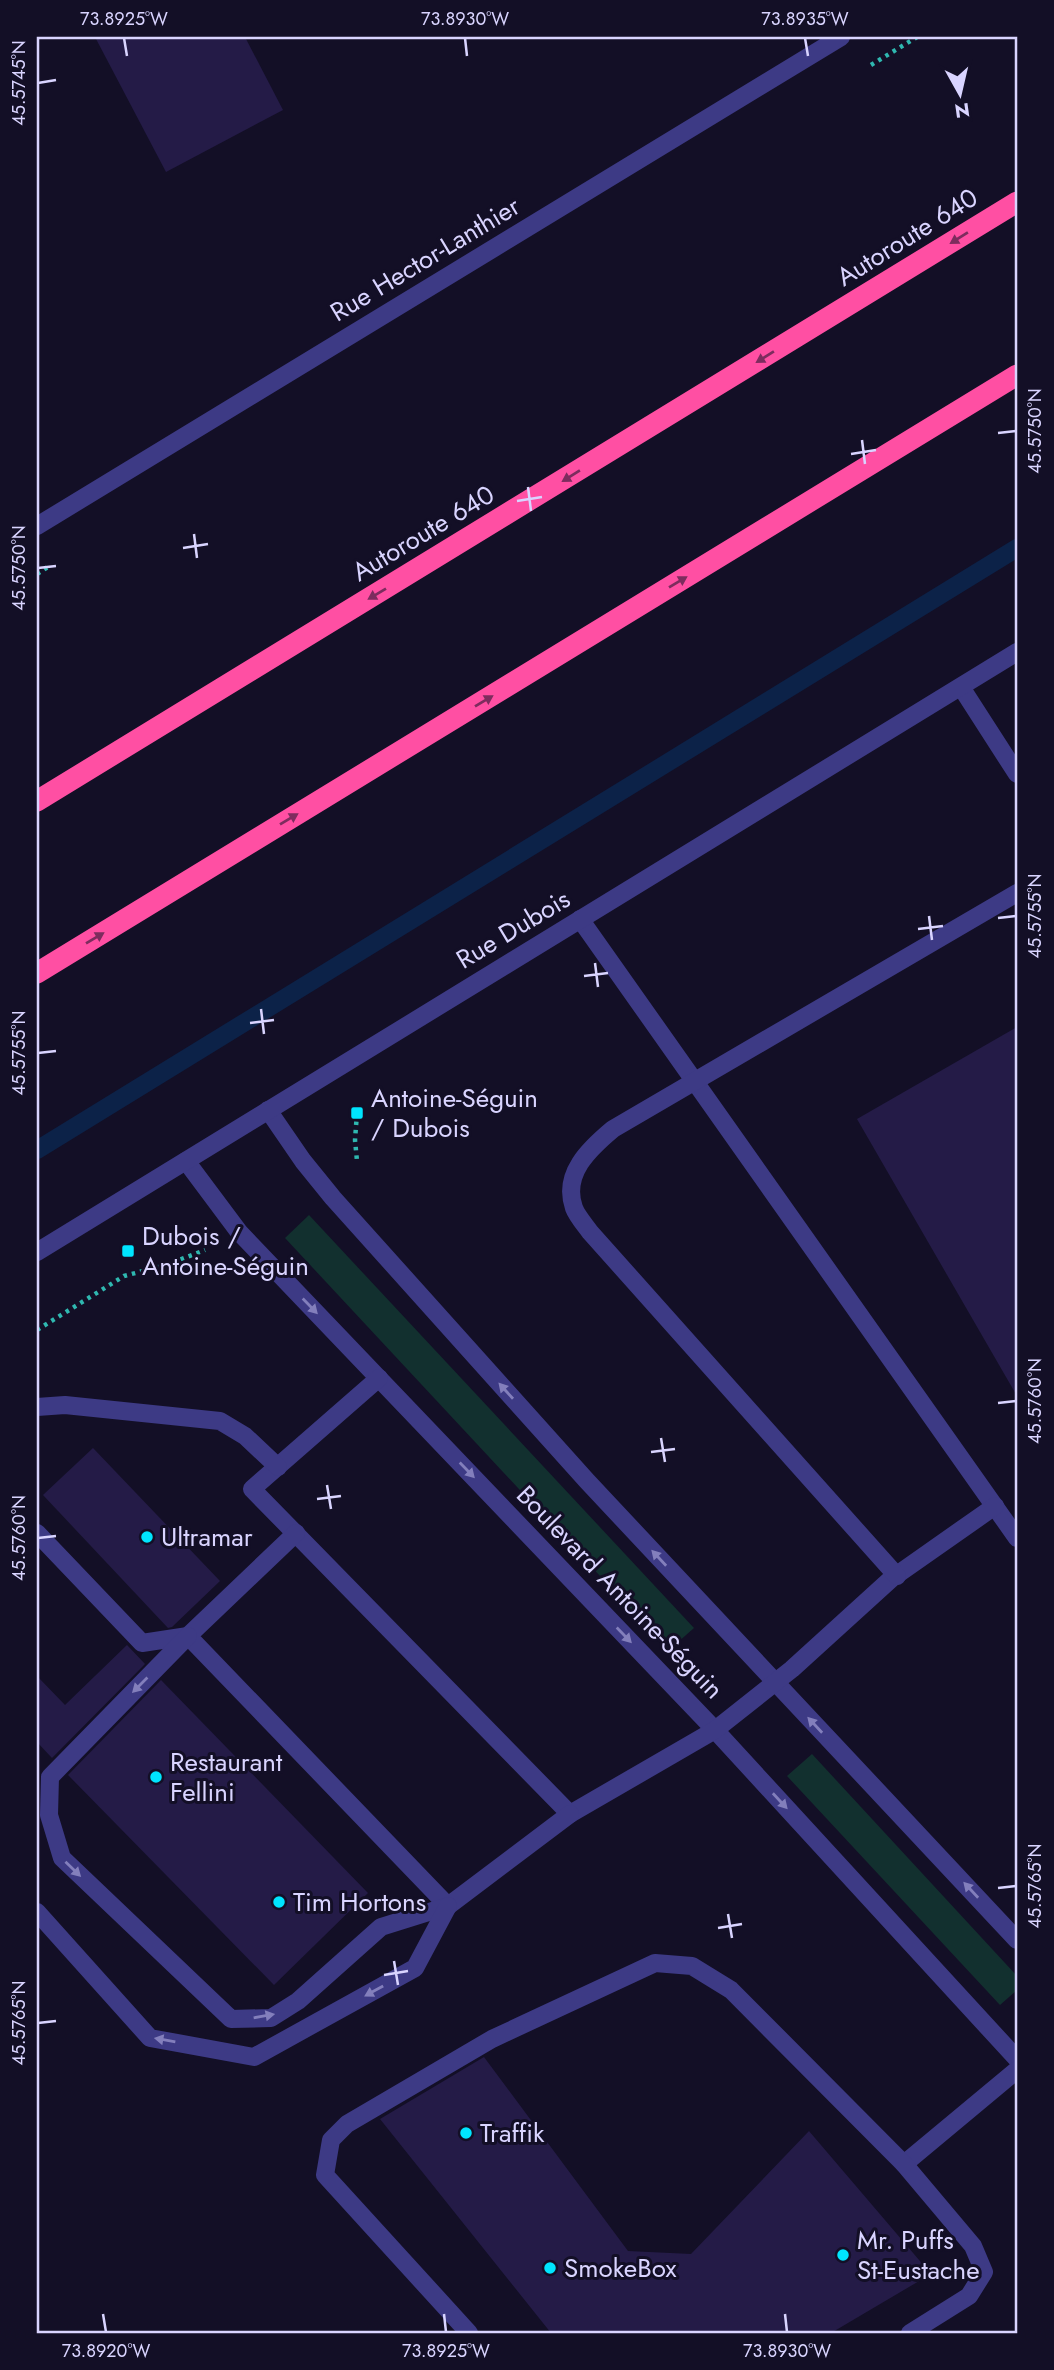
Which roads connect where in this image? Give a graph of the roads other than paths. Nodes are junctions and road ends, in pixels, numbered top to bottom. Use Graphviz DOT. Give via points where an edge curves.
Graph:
graph roads {
  1 [pos="841,37"];
  2 [pos="1017,202"];
  3 [pos="1017,375"];
  4 [pos="37,526"];
  5 [pos="1017,652"];
  6 [pos="961,687"];
  7 [pos="1017,774"];
  8 [pos="37,801"];
  9 [pos="1017,893"];
  10 [pos="580,919"];
  11 [pos="37,973"];
  12 [pos="694,1081"];
  13 [pos="268,1110"];
  14 [pos="186,1161"];
  15 [pos="37,1252"];
  16 [pos="379,1378"];
  17 [pos="37,1407"];
  18 [pos="278,1467"];
  19 [pos="995,1506"];
  20 [pos="37,1533"];
  21 [pos="296,1533"];
  22 [pos="1017,1538"];
  23 [pos="897,1576"];
  24 [pos="188,1636"];
  25 [pos="775,1682"];
  26 [pos="715,1730"];
  27 [pos="570,1814"];
  28 [pos="448,1906"];
  29 [pos="37,1912"];
  30 [pos="1017,1940"];
  31 [pos="1017,2059"];
  32 [pos="1017,2070"];
  33 [pos="904,2164"];
  34 [pos="469,2333"];
  35 [pos="911,2333"];
  1 -- 4 [label="street, Rue Hector-Lanthier"];
  2 -- 8 [label="highway, Autoroute 640, one-way"];
  11 -- 3 [label="highway, one-way"];
  5 -- 6 [label="street, Rue Dubois"];
  6 -- 7 [label="street"];
  6 -- 10 [label="street, Rue Dubois"];
  9 -- 12 [label="street"];
  10 -- 12 [label="street"];
  10 -- 13 [label="street, Rue Dubois"];
  12 -- 19 [label="street"];
  12 -- 23 [label="street" via="612,1129 590,1148 575,1171 571,1188 574,1210"];
  13 -- 14 [label="street, Rue Dubois"];
  25 -- 13 [label="street, Boulevard Antoine-Séguin, one-way" via="333,1198"];
  14 -- 15 [label="street, Rue Dubois"];
  14 -- 16 [label="street, Boulevard Antoine-Séguin, one-way" via="239,1231"];
  16 -- 18 [label="street"];
  16 -- 26 [label="street, Boulevard Antoine-Séguin, one-way"];
  17 -- 18 [label="street" via="65,1405 220,1422 245,1436"];
  18 -- 21 [label="street" via="252,1489"];
  19 -- 22 [label="street"];
  19 -- 23 [label="street"];
  20 -- 24 [label="street" via="142,1643"];
  21 -- 24 [label="street"];
  21 -- 27 [label="street"];
  23 -- 25 [label="street"];
  24 -- 28 [label="street"];
  24 -- 28 [label="street, one-way" via="50,1777 49,1815 62,1858 232,2019 271,2018 298,2001 381,1927"];
  25 -- 26 [label="street"];
  30 -- 25 [label="street, Boulevard Antoine-Séguin, one-way"];
  26 -- 27 [label="street"];
  26 -- 31 [label="street, Boulevard Antoine-Séguin, one-way"];
  27 -- 28 [label="street"];
  28 -- 29 [label="street, one-way" via="415,1968 254,2057 150,2038"];
  32 -- 33 [label="street"];
  33 -- 34 [label="street" via="731,1990 692,1966 655,1963 492,2039 347,2124 331,2140 325,2175"];
  33 -- 35 [label="street" via="973,2246 985,2273 969,2296"];
}
